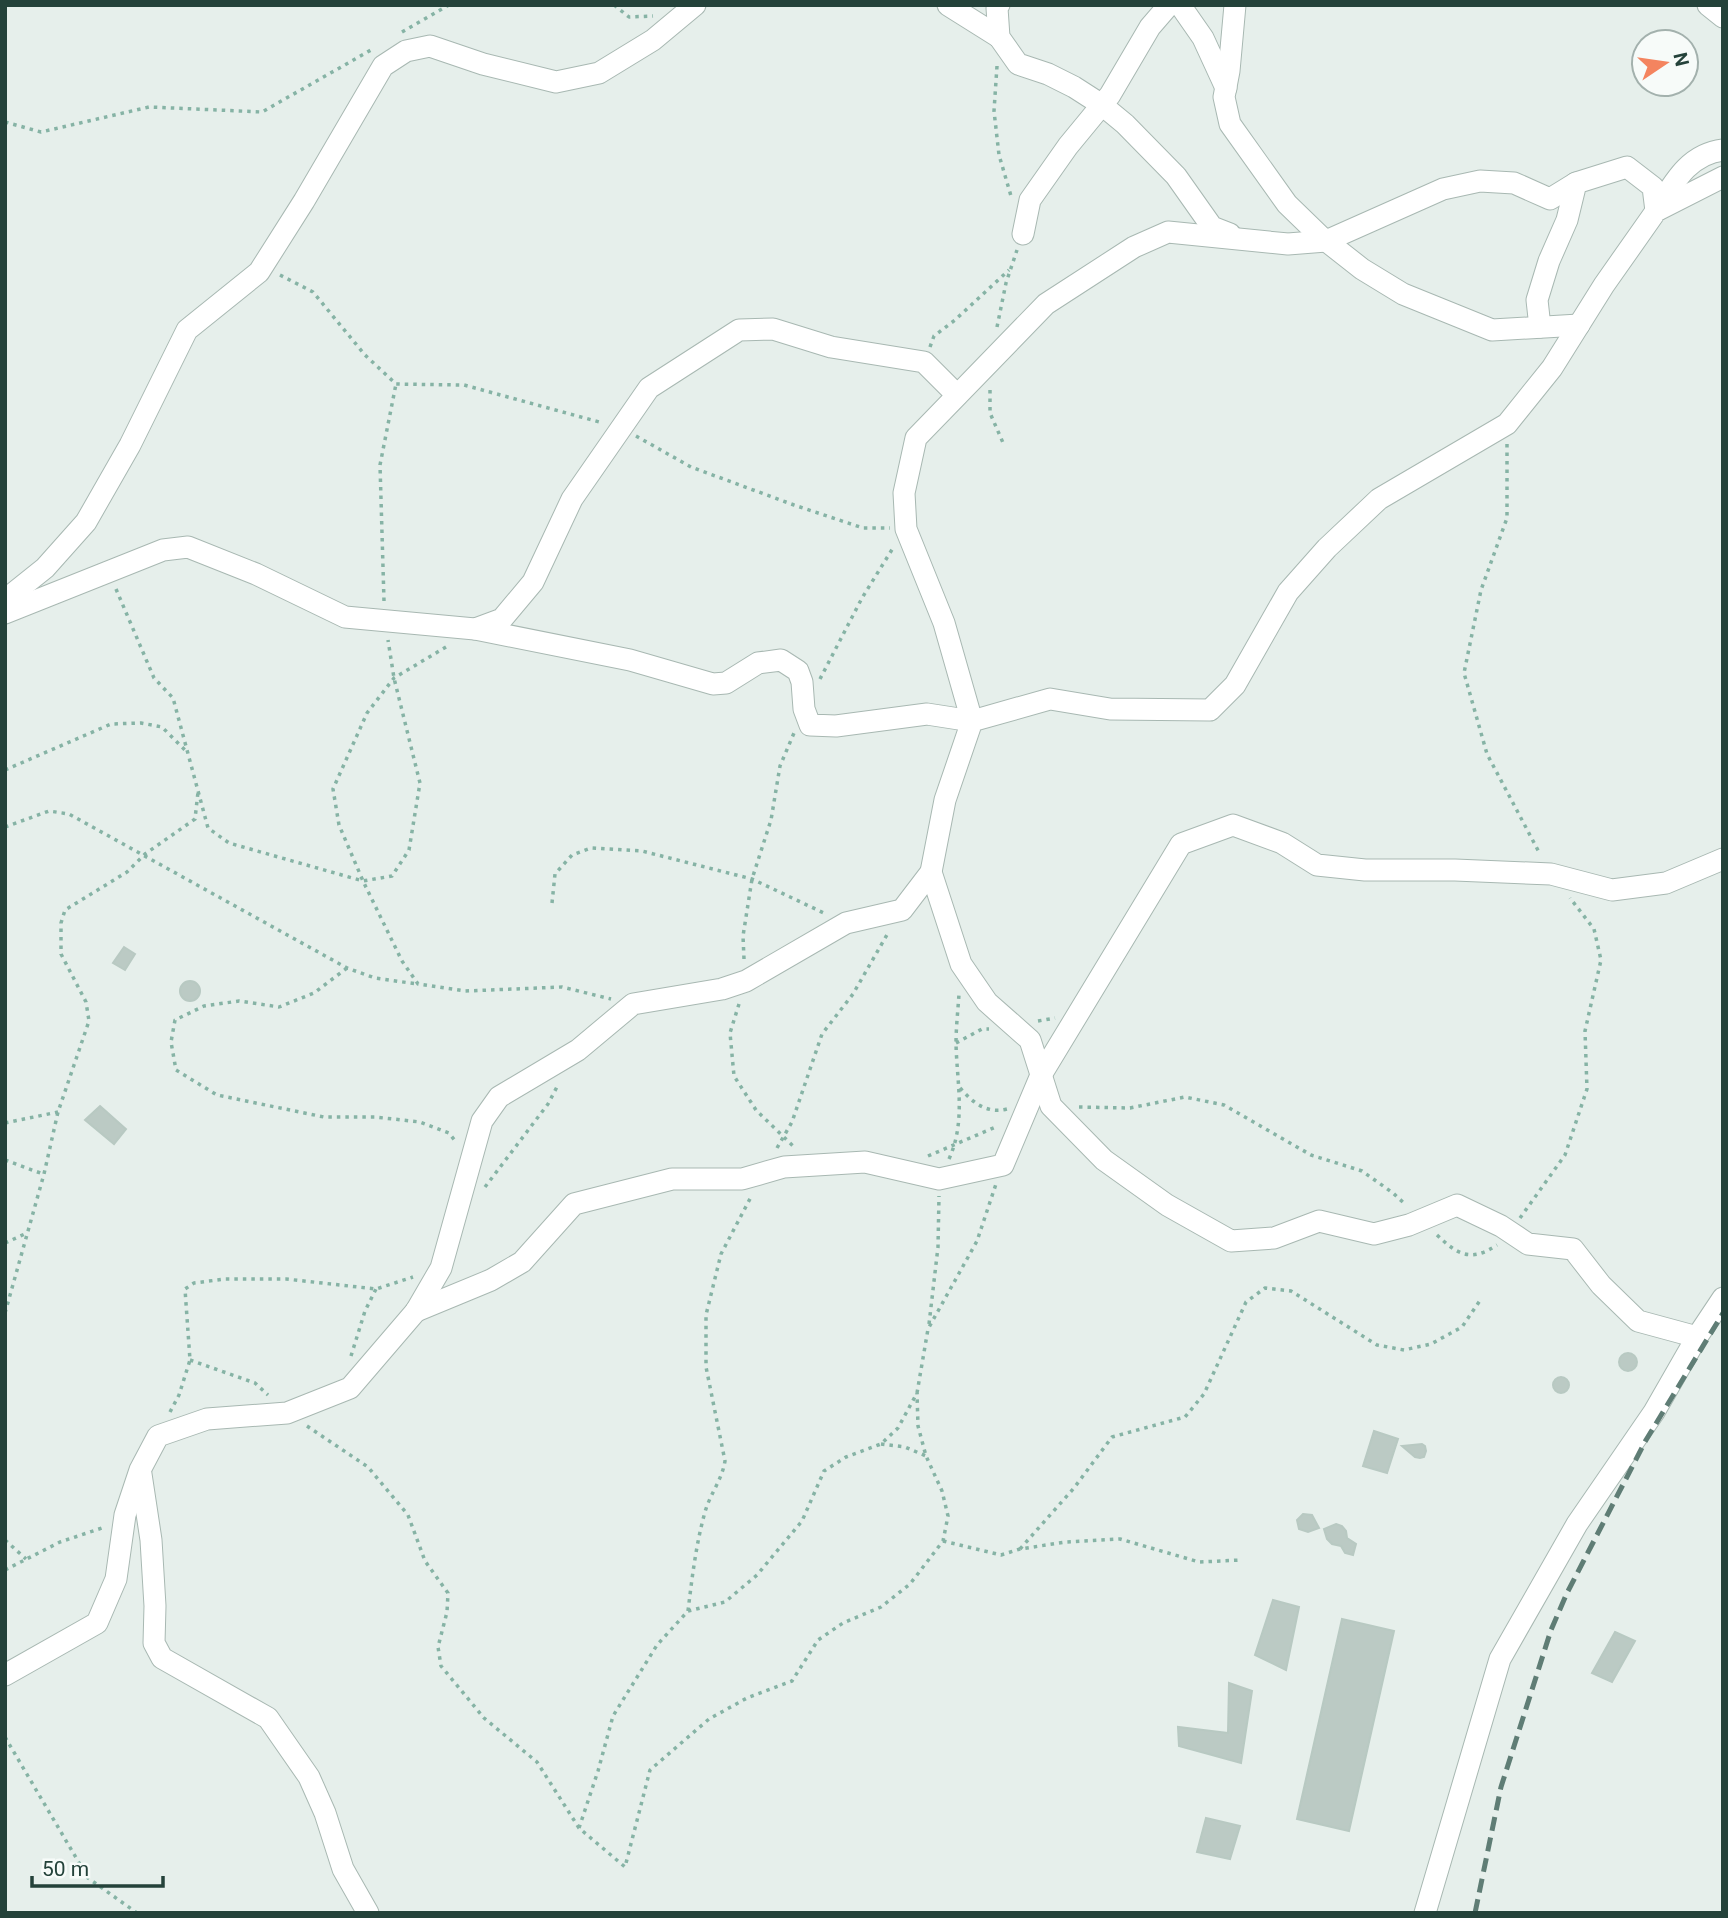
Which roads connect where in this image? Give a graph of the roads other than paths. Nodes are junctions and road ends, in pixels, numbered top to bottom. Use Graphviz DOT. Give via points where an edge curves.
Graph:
graph roads {
  1 [pos="948,5"];
  2 [pos="999,5"];
  3 [pos="1169,5"];
  4 [pos="1180,5"];
  5 [pos="1235,5"];
  6 [pos="1708,5"];
  7 [pos="690,10"];
  8 [pos="1723,17"];
  9 [pos="999,37"];
  10 [pos="1226,88"];
  11 [pos="1102,105"];
  12 [pos="1723,150"];
  13 [pos="1723,177"];
  14 [pos="1576,183"];
  15 [pos="1656,211"];
  16 [pos="1023,234"];
  17 [pos="1242,239"];
  18 [pos="1326,241"];
  19 [pos="1579,325"];
  20 [pos="1540,327"];
  21 [pos="957,394"];
  22 [pos="5,600"];
  23 [pos="5,613"];
  24 [pos="475,629"];
  25 [pos="972,722"];
  26 [pos="1723,859"];
  27 [pos="931,872"];
  28 [pos="1041,1075"];
  29 [pos="1723,1298"];
  30 [pos="415,1311"];
  31 [pos="1697,1337"];
  32 [pos="140,1470"];
  33 [pos="5,1675"];
  34 [pos="368,1913"];
  35 [pos="1425,1913"];
  1 -- 9 [label="street"];
  2 -- 9 [label="street"];
  3 -- 11 [label="street" via="1150,27"];
  4 -- 10 [label="street" via="1203,38"];
  5 -- 10 [label="street"];
  6 -- 8 [label="street"];
  7 -- 22 [label="street" via="599,74 555,82 430,46 406,51 383,66 259,272 187,330 86,522 45,568"];
  9 -- 11 [label="street" via="1018,64 1057,79"];
  10 -- 18 [label="street" via="1230,124 1287,204"];
  11 -- 16 [label="street" via="1030,200"];
  11 -- 17 [label="street" via="1176,176 1212,227"];
  12 -- 15 [label="street" via="1711,151 1679,173"];
  13 -- 15 [label="street"];
  14 -- 15 [label="street" via="1627,167 1653,187"];
  14 -- 18 [label="street" via="1550,199 1514,183 1480,181 1443,189"];
  14 -- 20 [label="street" via="1536,300"];
  15 -- 19 [label="street"];
  17 -- 18 [label="street" via="1287,244"];
  17 -- 21 [label="street" via="1168,232 1134,247 1046,304"];
  18 -- 20 [label="street" via="1403,294 1454,315 1492,330"];
  19 -- 20 [label="street"];
  19 -- 25 [label="street" via="1507,424 1379,499 1327,548 1289,592 1235,685 1210,710 1110,709 1051,699"];
  21 -- 24 [label="street" via="925,362 831,347 773,329 739,330 649,388 572,499 533,582 502,619"];
  21 -- 25 [label="street" via="916,438 904,493 906,529 944,623"];
  23 -- 24 [label="street" via="163,550 188,547 345,617"];
  24 -- 25 [label="street" via="631,660 713,684 726,683 758,663 781,660 798,671 803,682 810,725 927,714"];
  25 -- 27 [label="street" via="945,800"];
  26 -- 28 [label="street" via="1666,883 1612,890 1551,874 1317,865 1282,843 1233,825 1181,844"];
  27 -- 28 [label="street" via="961,964 987,1002 1030,1040"];
  27 -- 30 [label="street" via="902,910 846,923 746,981 633,1004 578,1050 499,1097 482,1121 440,1268"];
  28 -- 30 [label="street" via="1003,1165 939,1179 865,1162 784,1167 742,1179 671,1179 574,1204 522,1262"];
  28 -- 31 [label="street" via="1051,1106 1104,1160 1167,1205 1231,1241 1274,1238 1319,1221 1374,1234 1457,1205 1528,1244 1573,1249 1638,1321"];
  29 -- 31 [label="street"];
  30 -- 32 [label="street" via="350,1388 287,1413 207,1419 158,1436"];
  31 -- 35 [label="street" via="1654,1412 1577,1524 1500,1659"];
  32 -- 33 [label="street" via="125,1515 116,1579 97,1623"];
  32 -- 34 [label="street" via="151,1540 154,1643 162,1658 268,1718 309,1777 344,1869"];
}
